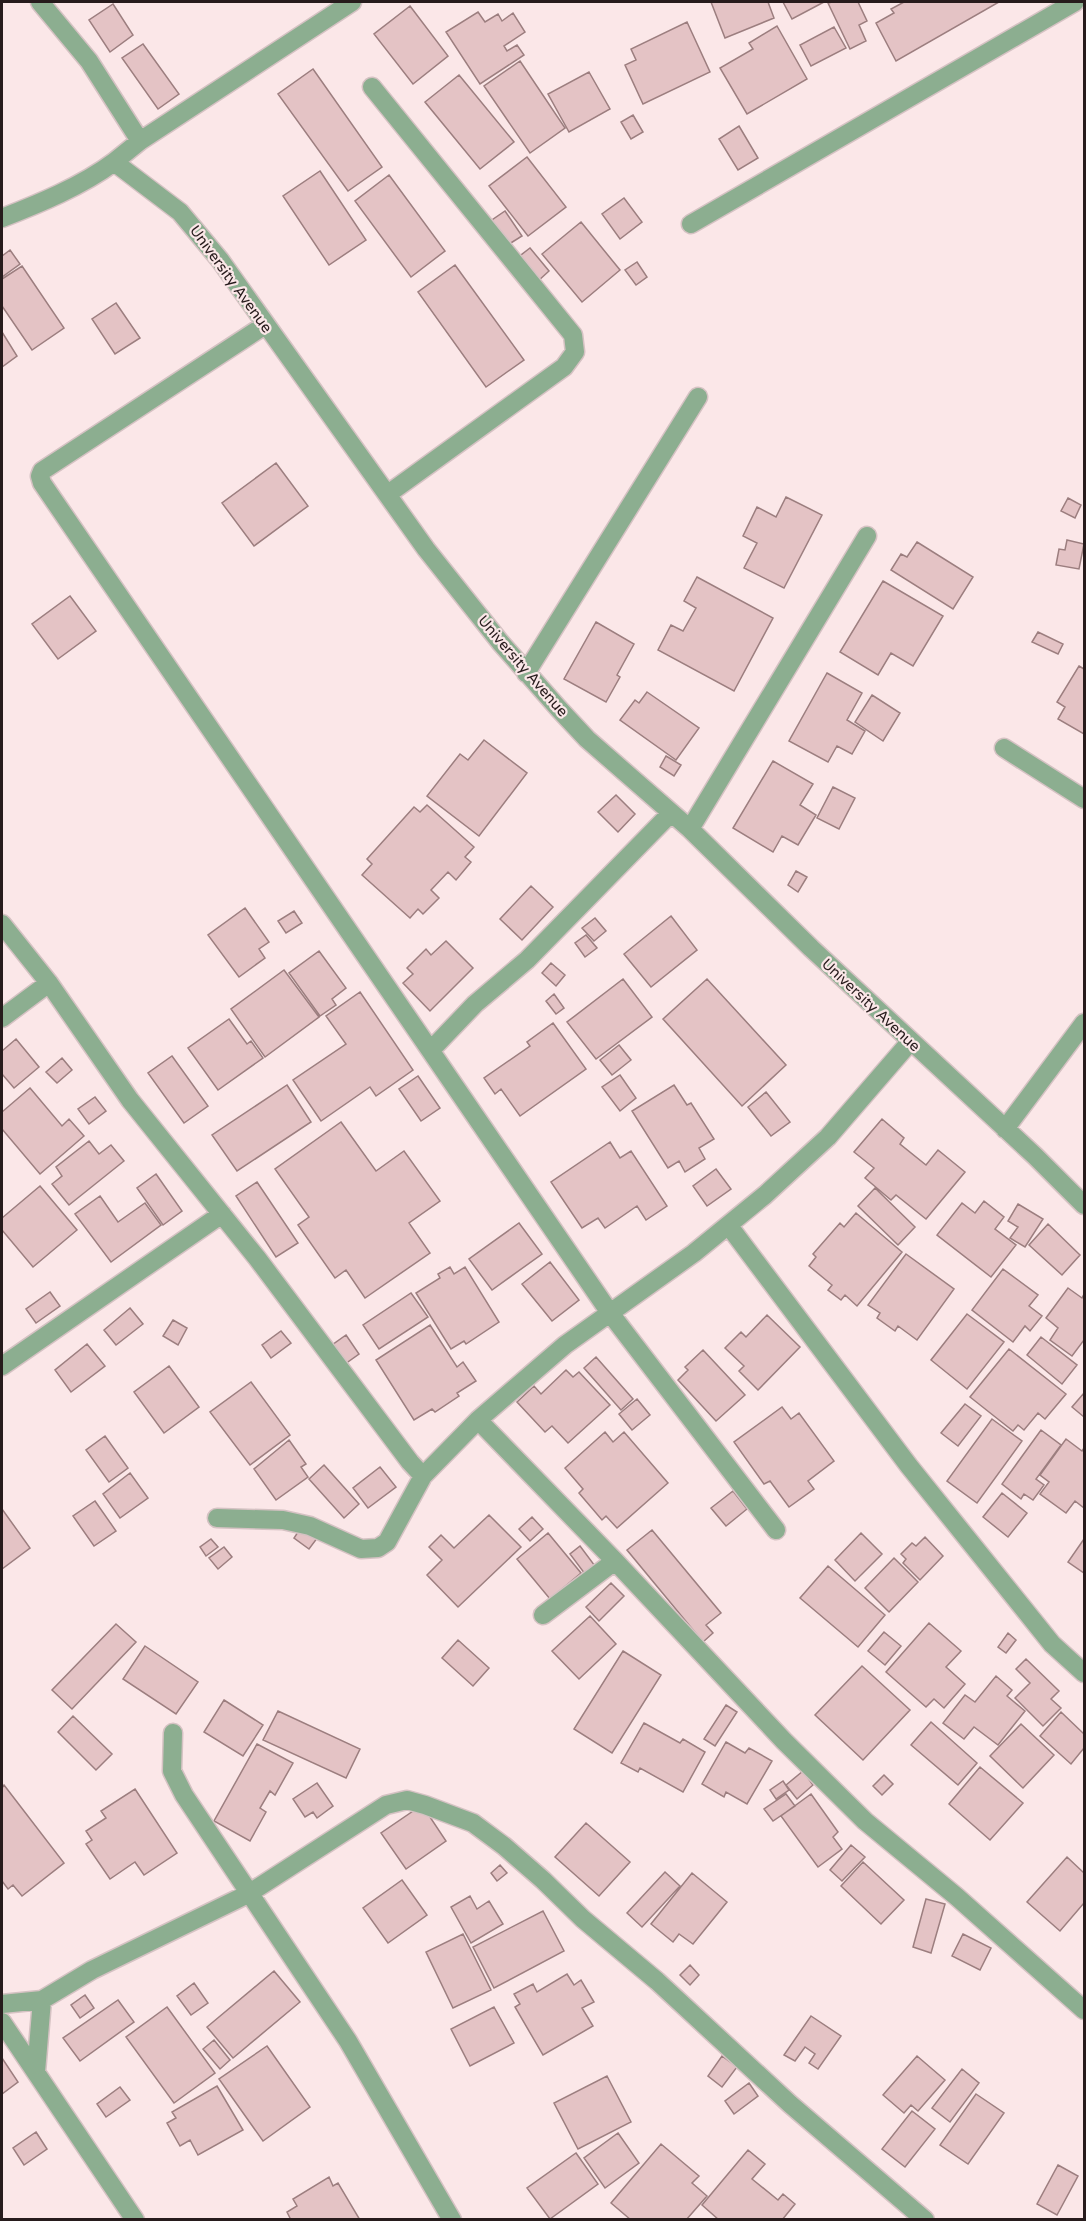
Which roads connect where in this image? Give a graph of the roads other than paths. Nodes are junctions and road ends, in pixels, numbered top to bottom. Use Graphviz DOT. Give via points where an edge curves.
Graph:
graph roads {
  1 [pos="40,2"];
  2 [pos="352,2"];
  3 [pos="1075,2"];
  4 [pos="372,87"];
  5 [pos="140,141"];
  6 [pos="114,162"];
  7 [pos="2,218"];
  8 [pos="691,224"];
  9 [pos="265,326"];
  10 [pos="698,398"];
  11 [pos="388,494"];
  12 [pos="867,536"];
  13 [pos="526,673"];
  14 [pos="1004,748"];
  15 [pos="1084,799"];
  16 [pos="671,813"];
  17 [pos="690,829"];
  18 [pos="2,924"];
  19 [pos="49,983"];
  20 [pos="2,1018"];
  21 [pos="1084,1023"];
  22 [pos="910,1042"];
  23 [pos="431,1050"];
  24 [pos="1005,1129"];
  25 [pos="1084,1205"];
  26 [pos="222,1214"];
  27 [pos="729,1226"];
  28 [pos="610,1313"];
  29 [pos="2,1366"];
  30 [pos="478,1420"];
  31 [pos="423,1476"];
  32 [pos="217,1518"];
  33 [pos="776,1530"];
  34 [pos="615,1561"];
  35 [pos="543,1615"];
  36 [pos="1084,1673"];
  37 [pos="173,1732"];
  38 [pos="248,1894"];
  39 [pos="42,2000"];
  40 [pos="2,2004"];
  41 [pos="1084,2010"];
  42 [pos="2,2022"];
  43 [pos="36,2072"];
  44 [pos="135,2220"];
  45 [pos="452,2220"];
  46 [pos="925,2220"];
  1 -- 5 [label="street" via="89,61"];
  2 -- 5 [label="street"];
  3 -- 8 [label="street"];
  4 -- 11 [label="street" via="573,335 575,352 564,367"];
  5 -- 6 [label="street"];
  6 -- 7 [label="street" via="97,174"];
  6 -- 9 [label="street, University Avenue" via="180,212 220,260"];
  9 -- 11 [label="street, University Avenue"];
  9 -- 23 [label="street" via="42,471 40,476"];
  10 -- 13 [label="street"];
  11 -- 13 [label="street, University Avenue" via="426,549"];
  12 -- 17 [label="street"];
  13 -- 16 [label="street, University Avenue" via="587,739"];
  14 -- 15 [label="street"];
  16 -- 17 [label="street, University Avenue"];
  16 -- 23 [label="street" via="527,960 475,1004"];
  17 -- 22 [label="street, University Avenue"];
  18 -- 19 [label="street"];
  19 -- 20 [label="street"];
  19 -- 26 [label="street" via="130,1100"];
  21 -- 24 [label="street"];
  22 -- 24 [label="street, University Avenue"];
  22 -- 27 [label="street" via="828,1137"];
  23 -- 28 [label="street"];
  24 -- 25 [label="street, University Avenue"];
  26 -- 29 [label="street"];
  26 -- 31 [label="street"];
  27 -- 28 [label="street"];
  27 -- 36 [label="street" via="909,1466 1052,1644"];
  28 -- 30 [label="street" via="565,1345"];
  28 -- 33 [label="street"];
  30 -- 31 [label="street"];
  30 -- 34 [label="street"];
  31 -- 32 [label="street" via="387,1542 378,1548 361,1549 310,1526 283,1520"];
  34 -- 35 [label="street"];
  34 -- 41 [label="street" via="784,1741 866,1821"];
  37 -- 38 [label="street" via="172,1771"];
  38 -- 39 [label="street" via="92,1970"];
  38 -- 45 [label="street" via="348,2041"];
  38 -- 46 [label="street" via="386,1805 407,1800 473,1823 543,1880"];
  39 -- 40 [label="street"];
  39 -- 43 [label="street"];
  42 -- 43 [label="street"];
  43 -- 44 [label="street"];
}
